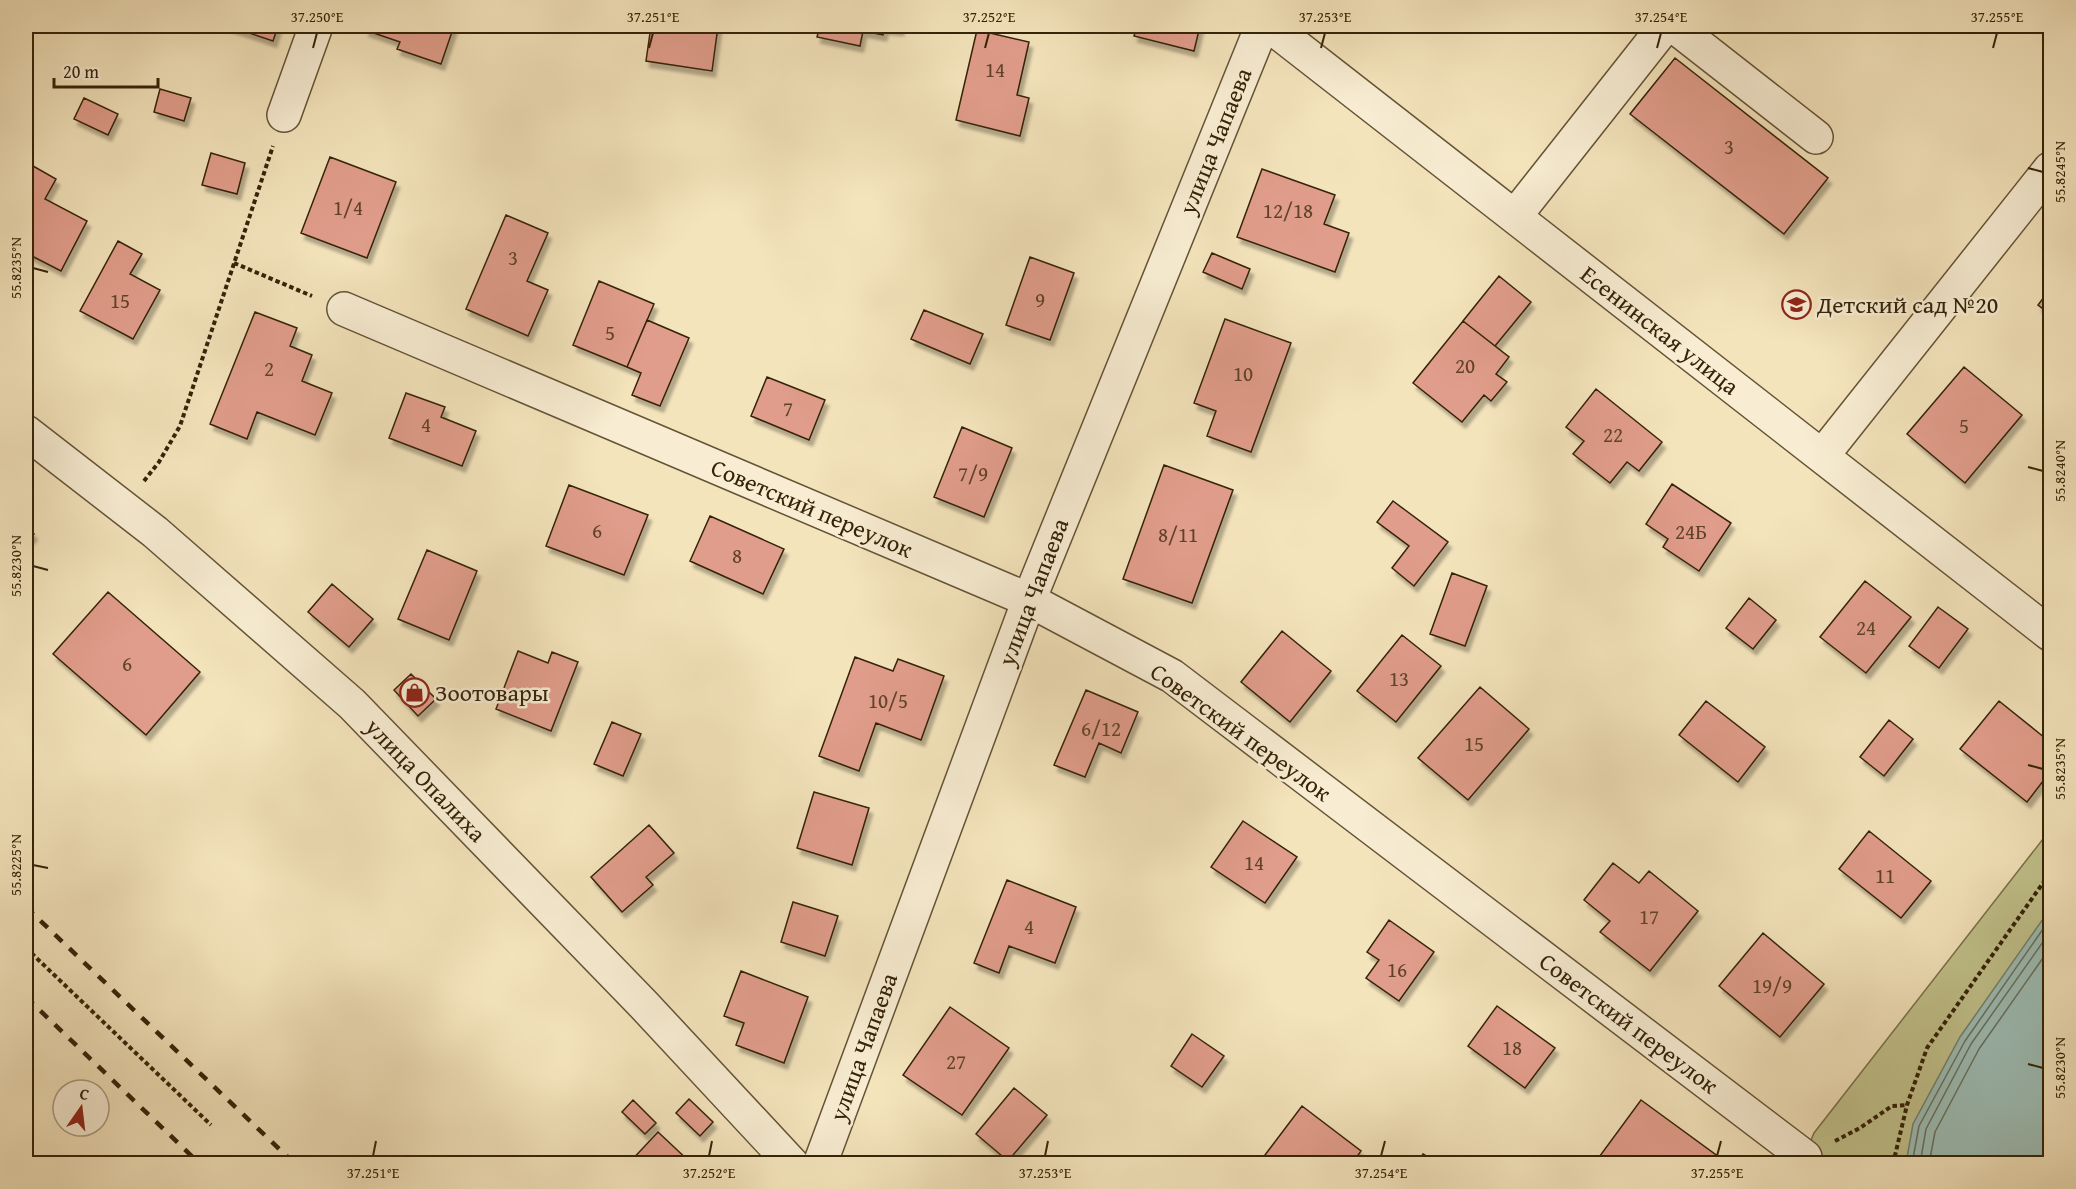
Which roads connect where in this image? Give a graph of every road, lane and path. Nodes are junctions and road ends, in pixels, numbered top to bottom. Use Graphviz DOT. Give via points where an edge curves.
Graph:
graph roads {
  1 [pos="316,26"];
  2 [pos="1262,26"];
  3 [pos="1270,26"];
  4 [pos="1665,26"];
  5 [pos="1674,26"];
  6 [pos="284,116"];
  7 [pos="1816,137"];
  8 [pos="2050,169"];
  9 [pos="1515,216"];
  10 [pos="233,263"];
  11 [pos="344,309"];
  12 [pos="26,432"];
  13 [pos="1822,456"];
  14 [pos="138,489"];
  15 [pos="1029,600"];
  16 [pos="2050,634"];
  17 [pos="2050,873"];
  18 [pos="26,948"];
  19 [pos="1907,1105"];
  20 [pos="210,1125"];
  21 [pos="1860,1128"];
  22 [pos="1805,1157"];
  23 [pos="792,1164"];
  24 [pos="820,1164"];
  25 [pos="1893,1164"];
  1 -- 6 [label="street"];
  2 -- 15 [label="street, улица Чапаева"];
  3 -- 9 [label="street, Есенинская улица"];
  4 -- 9 [label="street"];
  5 -- 7 [label="street"];
  6 -- 10 [label="path"];
  8 -- 13 [label="street"];
  9 -- 13 [label="street, Есенинская улица"];
  10 -- 11 [label="path"];
  10 -- 14 [label="path" via="180,426"];
  11 -- 15 [label="street, Советский переулок"];
  12 -- 23 [label="street, улица Опалиха" via="154,532 352,704"];
  13 -- 16 [label="street, Есенинская улица"];
  15 -- 22 [label="street, Советский переулок" via="1172,676"];
  15 -- 24 [label="street, улица Чапаева"];
  17 -- 19 [label="path" via="1928,1048"];
  18 -- 20 [label="path"];
  19 -- 21 [label="path" via="1892,1106"];
  19 -- 25 [label="path"];
}
